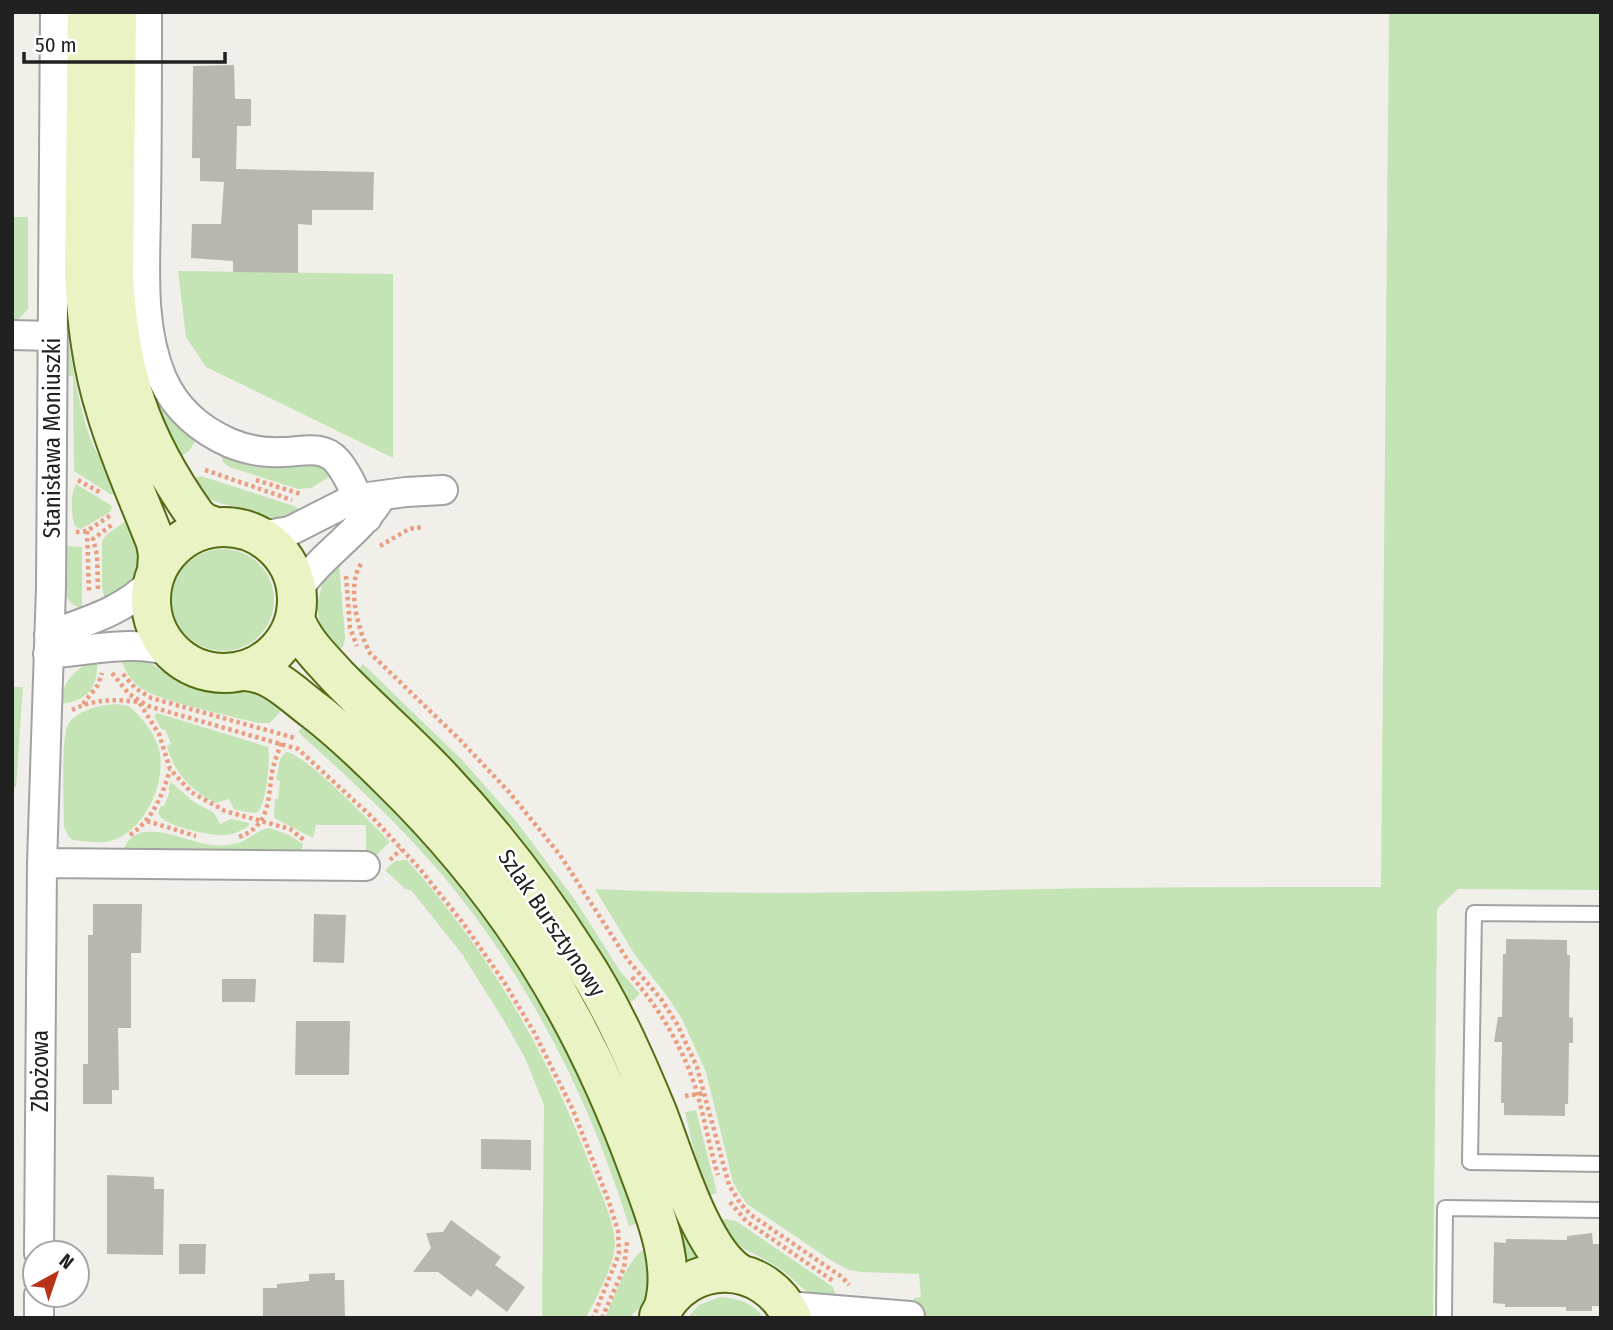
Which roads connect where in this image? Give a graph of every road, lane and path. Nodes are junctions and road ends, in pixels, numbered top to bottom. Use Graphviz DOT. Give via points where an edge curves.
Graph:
graph roads {
  1 [pos="55,12"];
  2 [pos="87,12"];
  3 [pos="117,12"];
  4 [pos="148,12"];
  5 [pos="12,335"];
  6 [pos="52,336"];
  7 [pos="68,475"];
  8 [pos="443,490"];
  9 [pos="110,498"];
  10 [pos="368,504"];
  11 [pos="114,513"];
  12 [pos="216,527"];
  13 [pos="87,531"];
  14 [pos="66,532"];
  15 [pos="253,533"];
  16 [pos="97,555"];
  17 [pos="155,575"];
  18 [pos="295,605"];
  19 [pos="98,616"];
  20 [pos="49,645"];
  21 [pos="369,651"];
  22 [pos="172,652"];
  23 [pos="106,653"];
  24 [pos="243,671"];
  25 [pos="338,677"];
  26 [pos="139,702"];
  27 [pos="83,705"];
  28 [pos="46,716"];
  29 [pos="306,725"];
  30 [pos="285,736"];
  31 [pos="281,743"];
  32 [pos="170,769"];
  33 [pos="260,820"];
  34 [pos="147,821"];
  35 [pos="202,837"];
  36 [pos="231,838"];
  37 [pos="124,864"];
  38 [pos="323,866"];
  39 [pos="365,866"];
  40 [pos="42,876"];
  41 [pos="1601,914"];
  42 [pos="1601,1164"];
  43 [pos="1601,1210"];
  44 [pos="625,1230"];
  45 [pos="39,1239"];
  46 [pos="740,1274"];
  47 [pos="661,1312"];
  48 [pos="789,1312"];
  49 [pos="593,1318"];
  50 [pos="602,1318"];
  51 [pos="905,1318"];
  52 [pos="1444,1318"];
  1 -- 6 [label="street, Stanisława Moniuszki"];
  2 -- 17 [label="main road, Stanisława Moniuszki" via="86,309 105,408 156,543"];
  3 -- 12 [label="main road" via="114,276 122,349 134,400 162,466 196,516"];
  4 -- 10 [label="street" via="145,294 152,348 163,380 181,409 222,439 256,451 329,454"];
  5 -- 6 [label="street"];
  6 -- 20 [label="street, Stanisława Moniuszki"];
  7 -- 9 [label="path"];
  8 -- 10 [label="street" via="406,492"];
  10 -- 15 [label="street" via="336,506 290,531"];
  10 -- 18 [label="street" via="315,566"];
  11 -- 13 [label="path"];
  12 -- 15 [label="main road"];
  12 -- 17 [label="main road" via="180,540"];
  13 -- 14 [label="path"];
  13 -- 19 [label="path" via="88,599"];
  15 -- 18 [label="main road" via="283,557"];
  16 -- 19 [label="path"];
  17 -- 19 [label="street" via="140,595"];
  17 -- 22 [label="main road" via="150,594 153,619"];
  18 -- 24 [label="main road" via="290,630 276,651"];
  18 -- 25 [label="main road, Szlak Bursztynowy" via="305,640"];
  19 -- 20 [label="street"];
  20 -- 23 [label="street"];
  20 -- 28 [label="street, Stanisława Moniuszki"];
  21 -- 25 [label="path"];
  22 -- 23 [label="street" via="149,646"];
  22 -- 24 [label="main road" via="205,671"];
  23 -- 26 [label="path" via="121,686"];
  23 -- 27 [label="path" via="98,685"];
  23 -- 30 [label="path" via="143,694"];
  24 -- 29 [label="main road, Szlak Bursztynowy" via="263,673"];
  25 -- 46 [label="main road, Szlak Bursztynowy" via="484,826 580,957 624,1038 695,1209 721,1257"];
  26 -- 27 [label="path" via="121,699"];
  26 -- 31 [label="path"];
  26 -- 32 [label="path" via="159,734"];
  27 -- 28 [label="path" via="61,716"];
  28 -- 40 [label="street, Stanisława Moniuszki"];
  29 -- 30 [label="path"];
  29 -- 30 [label="path" via="288,730"];
  29 -- 47 [label="main road, Szlak Bursztynowy" via="332,725 441,832 494,896 550,977 591,1053 649,1196 667,1265 667,1294"];
  30 -- 31 [label="path"];
  31 -- 33 [label="path" via="268,808"];
  31 -- 49 [label="path" via="308,756 420,869 463,923 534,1032 573,1110 618,1231 619,1254"];
  32 -- 33 [label="path" via="208,803"];
  32 -- 34 [label="path"];
  33 -- 36 [label="path" via="243,836"];
  33 -- 38 [label="path" via="299,835"];
  34 -- 35 [label="path"];
  34 -- 37 [label="path" via="112,846"];
  37 -- 38 [label="street"];
  37 -- 40 [label="street"];
  38 -- 39 [label="street"];
  40 -- 45 [label="street, Zbożowa"];
  41 -- 42 [label="lane" via="1474,913 1470,1162"];
  43 -- 52 [label="lane" via="1445,1208"];
  44 -- 50 [label="path" via="627,1256"];
  46 -- 47 [label="main road" via="723,1272 689,1282"];
  46 -- 48 [label="main road" via="774,1291"];
  48 -- 51 [label="street" via="910,1316"];
}
